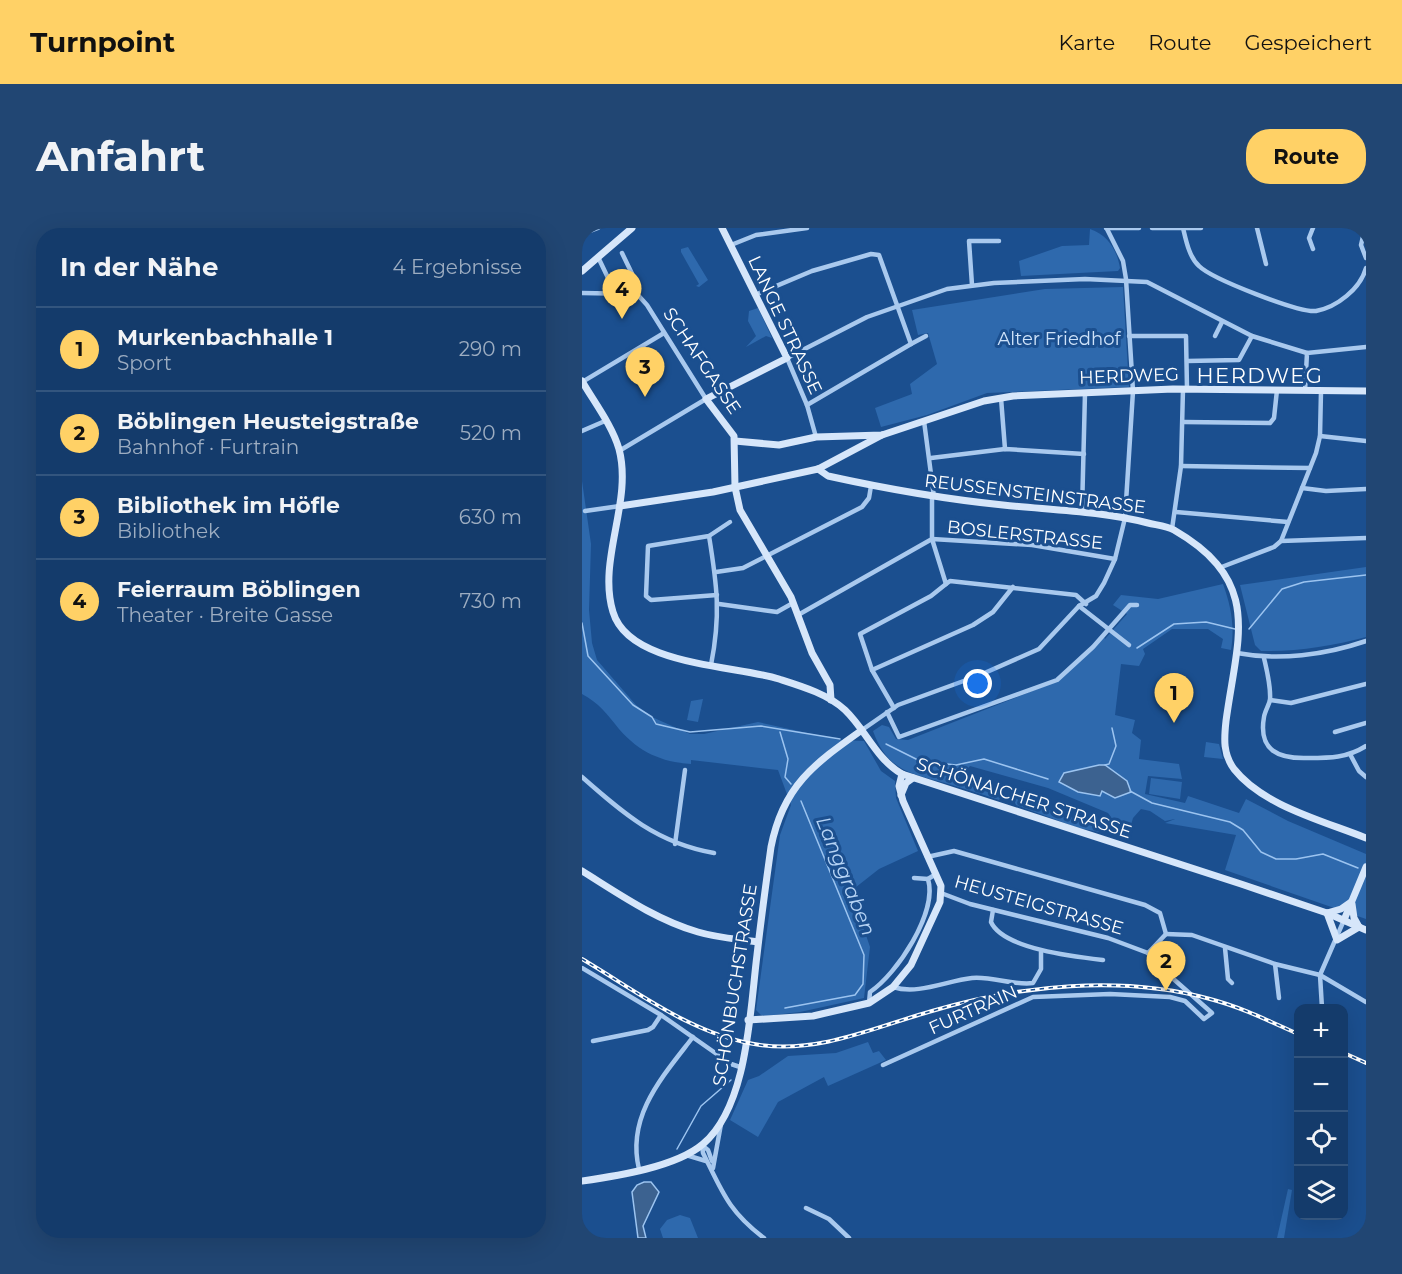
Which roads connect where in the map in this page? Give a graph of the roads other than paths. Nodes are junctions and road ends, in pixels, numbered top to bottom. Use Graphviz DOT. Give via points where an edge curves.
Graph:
graph roads {
  1 [pos="598,228"];
  2 [pos="631,228"];
  3 [pos="722,228"];
  4 [pos="807,228"];
  5 [pos="1106,228"];
  6 [pos="1139,228"];
  7 [pos="1152,228"];
  8 [pos="1201,228"];
  9 [pos="1257,228"];
  10 [pos="1313,228"];
  11 [pos="1365,228"];
  12 [pos="1183,229"];
  13 [pos="582,234"];
  14 [pos="999,241"];
  15 [pos="731,245"];
  16 [pos="1313,249"];
  17 [pos="622,253"];
  18 [pos="598,257"];
  19 [pos="1366,258"];
  20 [pos="1266,264"];
  21 [pos="1366,268"];
  22 [pos="582,271"];
  23 [pos="1126,279"];
  24 [pos="972,285"];
  25 [pos="582,293"];
  26 [pos="610,293"];
  27 [pos="637,294"];
  28 [pos="754,295"];
  29 [pos="895,305"];
  30 [pos="1222,322"];
  31 [pos="664,333"];
  32 [pos="926,336"];
  33 [pos="1130,336"];
  34 [pos="1215,336"];
  35 [pos="1252,336"];
  36 [pos="911,344"];
  37 [pos="1366,347"];
  38 [pos="1307,353"];
  39 [pos="787,358"];
  40 [pos="1187,361"];
  41 [pos="582,381"];
  42 [pos="1185,389"];
  43 [pos="1277,390"];
  44 [pos="1133,391"];
  45 [pos="1305,391"];
  46 [pos="1321,391"];
  47 [pos="1366,391"];
  48 [pos="1085,393"];
  49 [pos="1001,398"];
  50 [pos="706,399"];
  51 [pos="807,405"];
  52 [pos="605,421"];
  53 [pos="924,421"];
  54 [pos="1184,422"];
  55 [pos="582,431"];
  56 [pos="882,435"];
  57 [pos="1320,436"];
  58 [pos="816,437"];
  59 [pos="735,441"];
  60 [pos="1366,441"];
  61 [pos="1005,449"];
  62 [pos="619,451"];
  63 [pos="1084,454"];
  64 [pos="931,458"];
  65 [pos="1181,466"];
  66 [pos="1310,468"];
  67 [pos="818,469"];
  68 [pos="736,472"];
  69 [pos="754,483"];
  70 [pos="871,486"];
  71 [pos="735,488"];
  72 [pos="1302,488"];
  73 [pos="1366,489"];
  74 [pos="933,497"];
  75 [pos="620,507"];
  76 [pos="585,511"];
  77 [pos="1176,512"];
  78 [pos="1082,513"];
  79 [pos="1125,518"];
  80 [pos="730,522"];
  81 [pos="1288,522"];
  82 [pos="1172,529"];
  83 [pos="709,536"];
  84 [pos="1366,538"];
  85 [pos="932,539"];
  86 [pos="1281,541"];
  87 [pos="766,555"];
  88 [pos="1115,559"];
  89 [pos="1219,568"];
  90 [pos="716,572"];
  91 [pos="946,584"];
  92 [pos="1013,587"];
  93 [pos="717,595"];
  94 [pos="793,603"];
  95 [pos="719,604"];
  96 [pos="1086,604"];
  97 [pos="1137,605"];
  98 [pos="1079,606"];
  99 [pos="798,615"];
  100 [pos="1108,628"];
  101 [pos="1366,641"];
  102 [pos="1129,645"];
  103 [pos="1238,652"];
  104 [pos="1264,658"];
  105 [pos="711,665"];
  106 [pos="872,670"];
  107 [pos="1366,684"];
  108 [pos="831,700"];
  109 [pos="1270,700"];
  110 [pos="894,708"];
  111 [pos="887,712"];
  112 [pos="1366,723"];
  113 [pos="862,730"];
  114 [pos="1335,732"];
  115 [pos="1366,746"];
  116 [pos="1351,756"];
  117 [pos="685,770"];
  118 [pos="902,774"];
  119 [pos="582,777"];
  120 [pos="1366,777"];
  121 [pos="914,778"];
  122 [pos="901,795"];
  123 [pos="1366,838"];
  124 [pos="675,844"];
  125 [pos="714,853"];
  126 [pos="927,857"];
  127 [pos="1366,867"];
  128 [pos="582,871"];
  129 [pos="936,874"];
  130 [pos="914,878"];
  131 [pos="928,879"];
  132 [pos="941,893"];
  133 [pos="1351,902"];
  134 [pos="993,910"];
  135 [pos="1327,913"];
  136 [pos="1344,920"];
  137 [pos="1363,929"];
  138 [pos="1166,934"];
  139 [pos="1337,939"];
  140 [pos="758,942"];
  141 [pos="1225,948"];
  142 [pos="1041,952"];
  143 [pos="1148,953"];
  144 [pos="1103,960"];
  145 [pos="1275,964"];
  146 [pos="582,968"];
  147 [pos="1320,975"];
  148 [pos="1232,983"];
  149 [pos="893,987"];
  150 [pos="1279,998"];
  151 [pos="1366,1002"];
  152 [pos="869,1004"];
  153 [pos="1322,1004"];
  154 [pos="1212,1013"];
  155 [pos="662,1015"];
  156 [pos="748,1020"];
  157 [pos="693,1037"];
  158 [pos="593,1041"];
  159 [pos="883,1065"];
  160 [pos="740,1067"];
  161 [pos="721,1124"];
  162 [pos="702,1145"];
  163 [pos="686,1155"];
  164 [pos="710,1163"];
  165 [pos="639,1169"];
  166 [pos="582,1181"];
  167 [pos="806,1208"];
  168 [pos="764,1238"];
  169 [pos="849,1238"];
  1 -- 13 [label="street"];
  2 -- 18 [label="street"];
  3 -- 15 [label="street, LANGE STRASSE"];
  4 -- 15 [label="street" via="756,235"];
  5 -- 6 [label="street"];
  5 -- 23 [label="street" via="1123,261"];
  7 -- 12 [label="street"];
  8 -- 12 [label="street"];
  9 -- 20 [label="street"];
  10 -- 16 [label="street" via="1309,238"];
  11 -- 19 [label="street" via="1361,245"];
  12 -- 21 [label="street" via="1199,267 1249,291 1313,311 1328,308 1349,294 1364,277"];
  14 -- 24 [label="street" via="969,241"];
  15 -- 28 [label="street, LANGE STRASSE"];
  17 -- 27 [label="street" via="637,284"];
  18 -- 22 [label="street"];
  18 -- 26 [label="street" via="610,282"];
  23 -- 24 [label="street"];
  23 -- 30 [label="street" via="1147,282"];
  23 -- 33 [label="street"];
  24 -- 29 [label="street"];
  25 -- 26 [label="street"];
  26 -- 27 [label="street"];
  27 -- 31 [label="street, SCHAFGASSE"];
  28 -- 29 [label="street" via="812,270 878,254"];
  28 -- 39 [label="street, LANGE STRASSE"];
  29 -- 36 [label="street"];
  29 -- 39 [label="street"];
  30 -- 34 [label="street"];
  30 -- 35 [label="street"];
  31 -- 41 [label="street"];
  31 -- 50 [label="street, SCHAFGASSE"];
  32 -- 36 [label="street"];
  33 -- 40 [label="street" via="1186,336"];
  33 -- 44 [label="street"];
  35 -- 38 [label="street"];
  35 -- 40 [label="street" via="1239,360"];
  36 -- 51 [label="street"];
  37 -- 38 [label="street"];
  38 -- 45 [label="street"];
  39 -- 50 [label="street"];
  39 -- 51 [label="street, LANGE STRASSE"];
  40 -- 42 [label="street"];
  41 -- 52 [label="street"];
  42 -- 43 [label="street, HERDWEG"];
  42 -- 44 [label="street, HERDWEG"];
  42 -- 54 [label="street"];
  43 -- 45 [label="street, HERDWEG"];
  43 -- 54 [label="street" via="1270,423"];
  44 -- 48 [label="street, HERDWEG"];
  44 -- 79 [label="street"];
  45 -- 46 [label="street, HERDWEG"];
  46 -- 47 [label="street, HERDWEG"];
  46 -- 57 [label="street"];
  48 -- 49 [label="street, HERDWEG"];
  48 -- 63 [label="street"];
  49 -- 53 [label="street, HERDWEG"];
  49 -- 61 [label="street"];
  50 -- 59 [label="street, SCHAFGASSE"];
  50 -- 62 [label="street"];
  51 -- 58 [label="street, LANGE STRASSE"];
  52 -- 55 [label="street"];
  52 -- 62 [label="street"];
  53 -- 56 [label="street, HERDWEG"];
  53 -- 64 [label="street"];
  54 -- 65 [label="street"];
  56 -- 58 [label="street, HERDWEG"];
  56 -- 67 [label="street"];
  57 -- 60 [label="street"];
  57 -- 66 [label="street"];
  58 -- 59 [label="street, HERDWEG" via="779,445"];
  59 -- 68 [label="street"];
  61 -- 63 [label="street"];
  61 -- 64 [label="street"];
  62 -- 75 [label="street"];
  63 -- 78 [label="street"];
  64 -- 74 [label="street"];
  65 -- 66 [label="street"];
  65 -- 77 [label="street"];
  66 -- 72 [label="street"];
  67 -- 69 [label="street"];
  67 -- 70 [label="street, REUSSENSTEINSTRASSE" via="828,476"];
  68 -- 69 [label="street" via="742,482"];
  68 -- 71 [label="street"];
  69 -- 71 [label="street"];
  70 -- 74 [label="street, REUSSENSTEINSTRASSE"];
  70 -- 87 [label="street" via="862,507"];
  71 -- 75 [label="street"];
  71 -- 87 [label="street" via="740,510"];
  72 -- 73 [label="street"];
  72 -- 81 [label="street"];
  74 -- 78 [label="street, REUSSENSTEINSTRASSE"];
  74 -- 85 [label="street"];
  75 -- 76 [label="street"];
  75 -- 105 [label="street" via="611,586 618,622 657,652"];
  77 -- 81 [label="street"];
  77 -- 82 [label="street"];
  78 -- 79 [label="street, REUSSENSTEINSTRASSE"];
  79 -- 82 [label="street, REUSSENSTEINSTRASSE"];
  79 -- 88 [label="street"];
  80 -- 83 [label="street"];
  81 -- 86 [label="street"];
  82 -- 89 [label="street, REUSSENSTEINSTRASSE"];
  83 -- 90 [label="street"];
  83 -- 93 [label="street" via="648,546 646,596 654,600"];
  84 -- 86 [label="street"];
  85 -- 88 [label="street, BOSLERSTRASSE" via="1032,545"];
  85 -- 91 [label="street"];
  85 -- 99 [label="street"];
  86 -- 89 [label="street"];
  87 -- 90 [label="street" via="743,568"];
  87 -- 94 [label="street"];
  88 -- 96 [label="street" via="1096,596"];
  89 -- 103 [label="street, REUSSENSTEINSTRASSE" via="1239,608"];
  90 -- 93 [label="street"];
  91 -- 92 [label="street" via="950,581"];
  91 -- 106 [label="street" via="860,634"];
  92 -- 96 [label="street" via="1076,595"];
  92 -- 106 [label="street" via="993,612 973,625"];
  93 -- 95 [label="street"];
  94 -- 95 [label="street" via="777,612"];
  94 -- 99 [label="street"];
  95 -- 105 [label="street"];
  96 -- 98 [label="street"];
  97 -- 100 [label="street" via="1130,605"];
  98 -- 100 [label="street"];
  98 -- 110 [label="street" via="1039,649"];
  99 -- 108 [label="street" via="812,653 830,685"];
  100 -- 102 [label="street"];
  100 -- 111 [label="street" via="1057,680 899,737"];
  101 -- 104 [label="street" via="1329,651"];
  103 -- 104 [label="street"];
  103 -- 123 [label="street, REUSSENSTEINSTRASSE" via="1225,741 1225,752 1234,768 1288,807"];
  104 -- 109 [label="street"];
  105 -- 108 [label="street" via="773,678"];
  106 -- 110 [label="street"];
  107 -- 109 [label="street" via="1291,703"];
  108 -- 113 [label="street, SCHÖNAICHER STRASSE"];
  109 -- 116 [label="street" via="1262,731 1271,751 1296,759"];
  110 -- 111 [label="street"];
  111 -- 113 [label="street"];
  112 -- 114 [label="street"];
  113 -- 118 [label="street, SCHÖNAICHER STRASSE" via="880,757"];
  113 -- 140 [label="street, SCHÖNBUCHSTRASSE" via="806,772 784,805 771,847"];
  115 -- 116 [label="street"];
  116 -- 120 [label="street"];
  117 -- 124 [label="street"];
  118 -- 121 [label="street, SCHÖNAICHER STRASSE"];
  118 -- 122 [label="street, HEUSTEIGSTRASSE"];
  119 -- 124 [label="street" via="625,814"];
  121 -- 122 [label="street" via="906,783"];
  121 -- 135 [label="street, SCHÖNAICHER STRASSE"];
  122 -- 126 [label="street, HEUSTEIGSTRASSE"];
  124 -- 125 [label="street"];
  126 -- 129 [label="street, HEUSTEIGSTRASSE"];
  126 -- 138 [label="street" via="954,851 1145,905 1160,913"];
  127 -- 133 [label="street"];
  128 -- 140 [label="street" via="676,924 705,934"];
  129 -- 131 [label="street"];
  129 -- 132 [label="street, HEUSTEIGSTRASSE"];
  130 -- 131 [label="street"];
  131 -- 152 [label="street" via="930,898 909,947 896,970 870,992"];
  132 -- 134 [label="street, HEUSTEIGSTRASSE"];
  132 -- 149 [label="street" via="920,950"];
  133 -- 135 [label="street"];
  133 -- 136 [label="street"];
  133 -- 137 [label="street" via="1352,913"];
  134 -- 142 [label="street" via="992,922 999,931"];
  134 -- 143 [label="street, HEUSTEIGSTRASSE" via="1108,938"];
  135 -- 136 [label="street, SCHÖNAICHER STRASSE"];
  135 -- 139 [label="street"];
  136 -- 137 [label="street, SCHÖNAICHER STRASSE"];
  136 -- 139 [label="street"];
  137 -- 139 [label="street"];
  138 -- 141 [label="street" via="1192,935"];
  138 -- 143 [label="street"];
  139 -- 147 [label="street"];
  140 -- 156 [label="street, SCHÖNBUCHSTRASSE"];
  141 -- 145 [label="street"];
  141 -- 148 [label="street" via="1228,979"];
  142 -- 144 [label="street"];
  142 -- 149 [label="street" via="1041,969 1033,983 971,978 906,991"];
  143 -- 154 [label="street, HEUSTEIGSTRASSE"];
  145 -- 147 [label="street"];
  145 -- 150 [label="street"];
  146 -- 155 [label="street"];
  147 -- 151 [label="street"];
  147 -- 153 [label="street"];
  149 -- 152 [label="street"];
  152 -- 156 [label="street" via="813,1016"];
  154 -- 159 [label="street, FURTRAIN" via="1204,1019 1185,1001 1146,994 1033,997"];
  155 -- 157 [label="street"];
  155 -- 158 [label="street" via="654,1027"];
  156 -- 160 [label="street, SCHÖNBUCHSTRASSE"];
  157 -- 160 [label="street"];
  157 -- 165 [label="street" via="643,1107 637,1132"];
  160 -- 161 [label="street, SCHÖNBUCHSTRASSE"];
  161 -- 162 [label="street, SCHÖNBUCHSTRASSE"];
  161 -- 164 [label="street"];
  162 -- 163 [label="street, SCHÖNBUCHSTRASSE"];
  162 -- 164 [label="street" via="708,1150"];
  163 -- 164 [label="street"];
  163 -- 165 [label="street, SCHÖNBUCHSTRASSE"];
  164 -- 168 [label="street" via="727,1202"];
  165 -- 166 [label="street, SCHÖNBUCHSTRASSE"];
  167 -- 169 [label="street" via="829,1219"];
}
